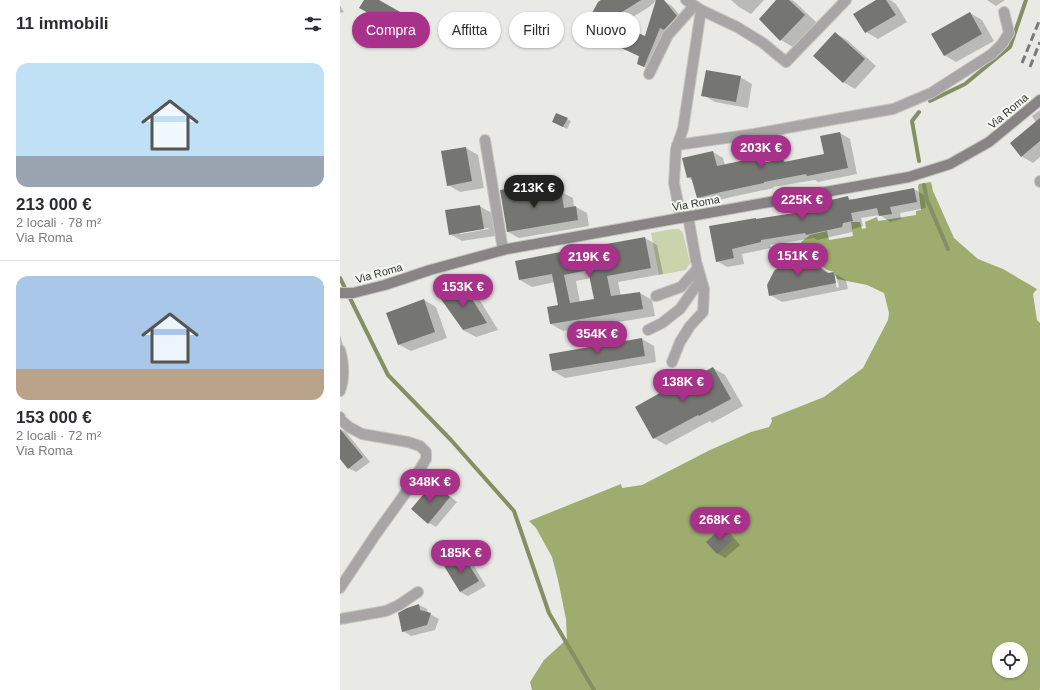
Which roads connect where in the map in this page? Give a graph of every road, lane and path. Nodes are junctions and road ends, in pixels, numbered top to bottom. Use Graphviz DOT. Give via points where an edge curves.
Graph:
graph roads {
  1 [pos="846,0"];
  2 [pos="694,5"];
  3 [pos="1004,12"];
  4 [pos="649,74"];
  5 [pos="1040,100"];
  6 [pos="485,140"];
  7 [pos="677,145"];
  8 [pos="685,217"];
  9 [pos="503,250"];
  10 [pos="698,268"];
  11 [pos="701,279"];
  12 [pos="340,293"];
  13 [pos="656,296"];
  14 [pos="648,330"];
  15 [pos="340,350"];
  16 [pos="672,362"];
  17 [pos="340,392"];
  18 [pos="340,417"];
  19 [pos="340,588"];
  20 [pos="418,592"];
  21 [pos="340,619"];
  1 -- 2 [label="street" via="786,62 737,27"];
  2 -- 4 [label="street" via="668,35"];
  2 -- 7 [label="street" via="683,129"];
  3 -- 7 [label="street" via="1008,33 992,54 931,93 893,110"];
  5 -- 8 [label="street, Via Roma" via="989,142 950,164 909,177"];
  6 -- 9 [label="street"];
  7 -- 8 [label="street" via="674,182"];
  8 -- 9 [label="street, Via Roma"];
  8 -- 10 [label="street"];
  9 -- 12 [label="street, Via Roma" via="430,270 385,286"];
  10 -- 11 [label="street"];
  10 -- 13 [label="street" via="681,287"];
  11 -- 14 [label="street" via="680,309"];
  11 -- 16 [label="street" via="704,289 703,312 680,342"];
  15 -- 17 [label="street" via="344,371"];
  18 -- 19 [label="street" via="349,427 362,434 408,442 420,446 426,452 426,459 404,495"];
  20 -- 21 [label="street" via="386,611"];
}
